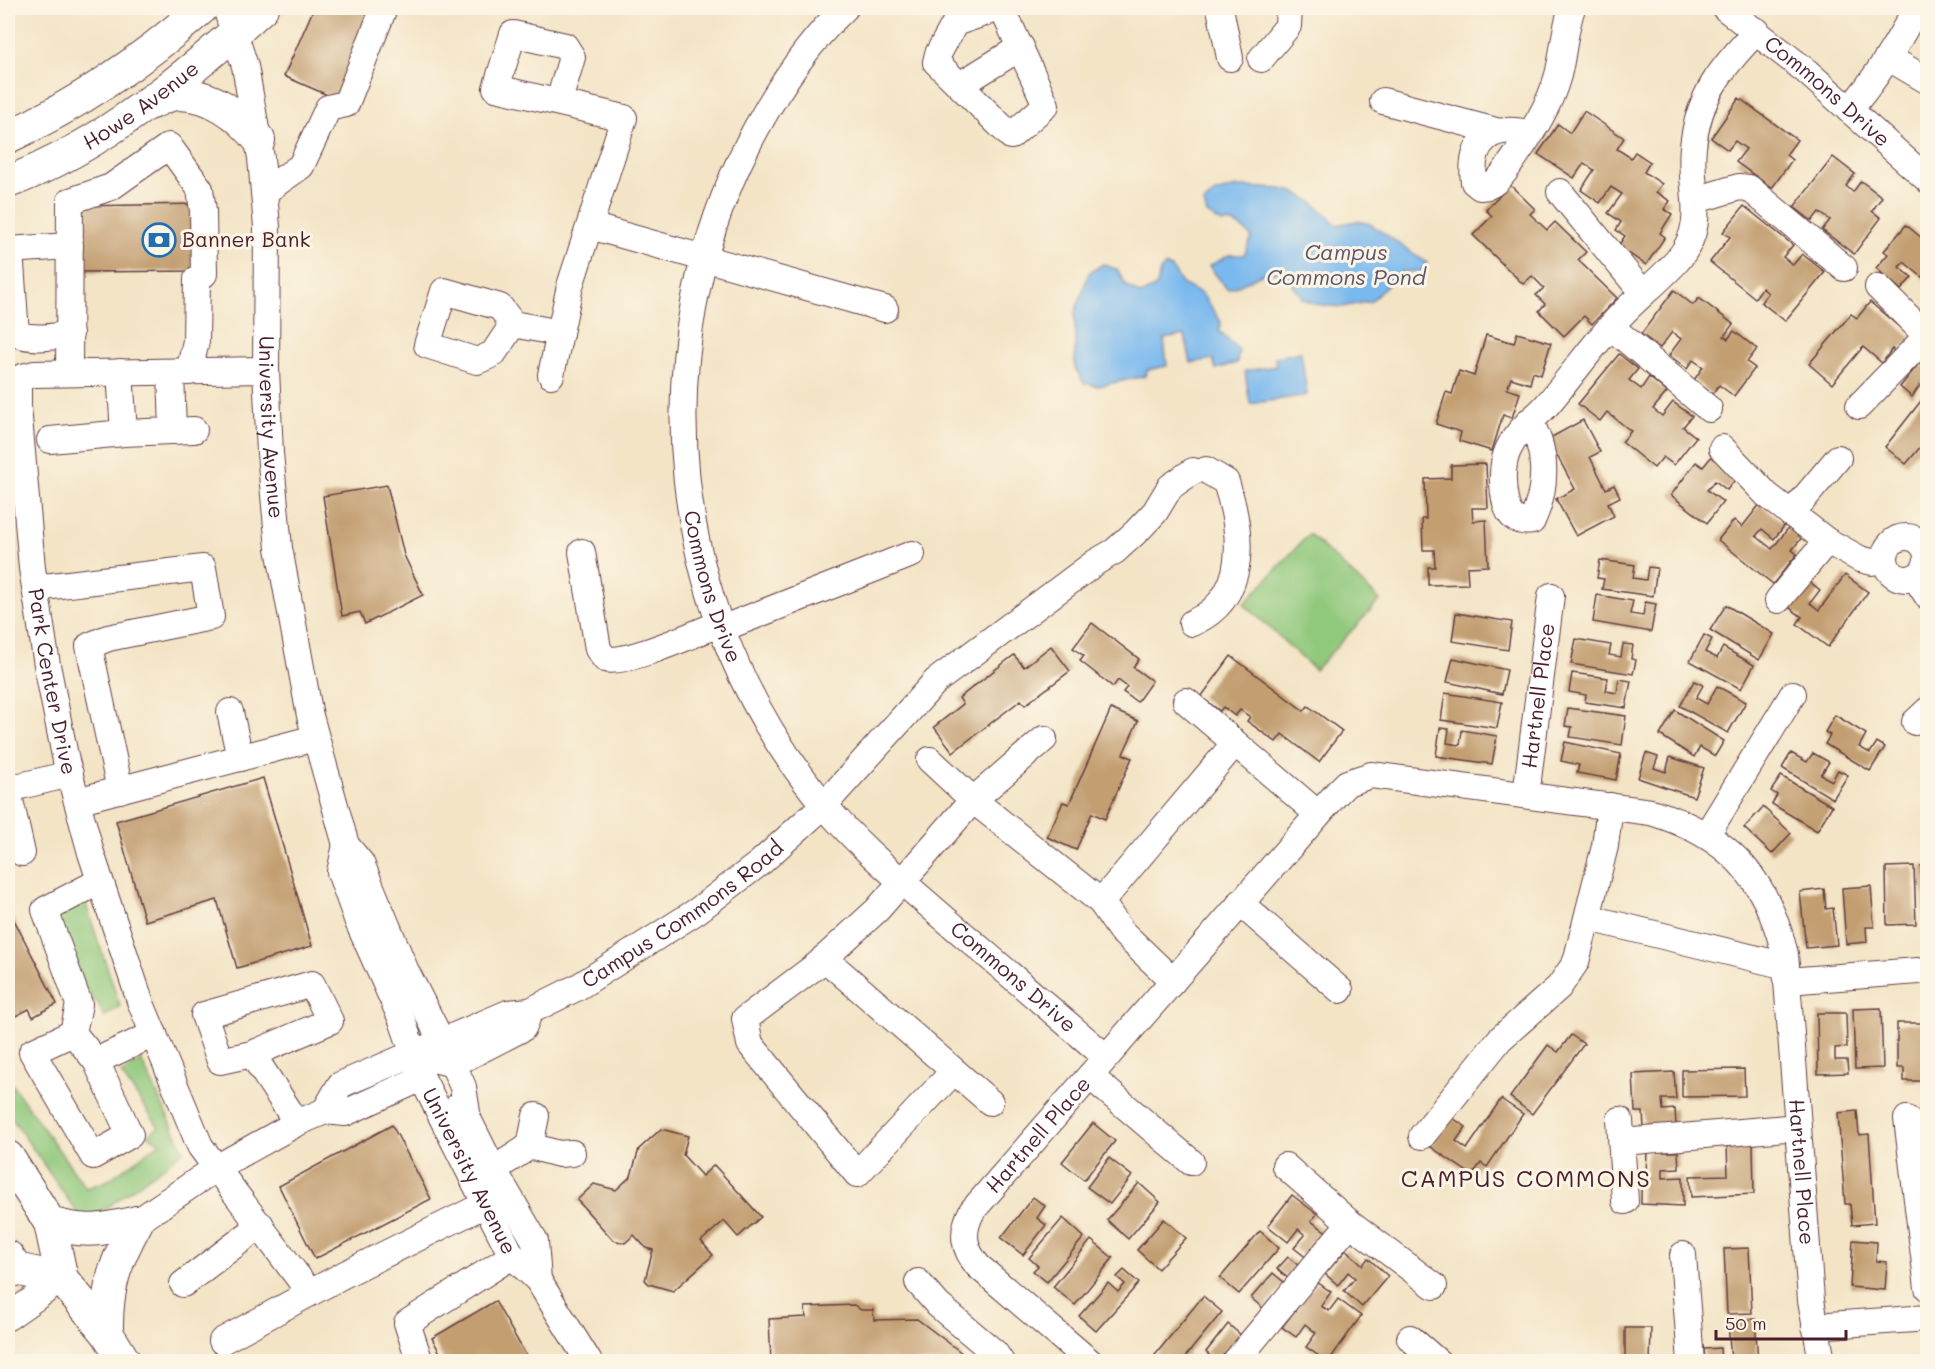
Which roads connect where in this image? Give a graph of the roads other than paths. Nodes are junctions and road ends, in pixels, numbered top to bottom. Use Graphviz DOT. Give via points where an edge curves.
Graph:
graph roads {
  1 [pos="202,8"];
  2 [pos="262,8"];
  3 [pos="384,8"];
  4 [pos="845,8"];
  5 [pos="1220,8"];
  6 [pos="1289,8"];
  7 [pos="1572,8"];
  8 [pos="1725,8"];
  9 [pos="1916,8"];
  10 [pos="949,15"];
  11 [pos="231,20"];
  12 [pos="1756,31"];
  13 [pos="1021,46"];
  14 [pos="1892,52"];
  15 [pos="1230,58"];
  16 [pos="1262,59"];
  17 [pos="1928,66"];
  18 [pos="1928,81"];
  19 [pos="960,85"];
  20 [pos="559,101"];
  21 [pos="1383,101"];
  22 [pos="138,107"];
  23 [pos="1849,110"];
  24 [pos="1496,131"];
  25 [pos="1532,134"];
  26 [pos="8,137"];
  27 [pos="259,140"];
  28 [pos="1928,180"];
  29 [pos="8,182"];
  30 [pos="264,192"];
  31 [pos="1560,192"];
  32 [pos="1695,200"];
  33 [pos="590,226"];
  34 [pos="70,246"];
  35 [pos="9,250"];
  36 [pos="704,259"];
  37 [pos="1844,268"];
  38 [pos="1878,287"];
  39 [pos="1644,293"];
  40 [pos="885,309"];
  41 [pos="513,324"];
  42 [pos="1611,327"];
  43 [pos="560,333"];
  44 [pos="70,334"];
  45 [pos="1927,337"];
  46 [pos="266,370"];
  47 [pos="120,372"];
  48 [pos="180,372"];
  49 [pos="69,373"];
  50 [pos="552,375"];
  51 [pos="15,378"];
  52 [pos="1859,406"];
  53 [pos="1709,409"];
  54 [pos="1529,421"];
  55 [pos="124,433"];
  56 [pos="50,440"];
  57 [pos="1722,448"];
  58 [pos="1838,458"];
  59 [pos="1791,514"];
  60 [pos="1924,536"];
  61 [pos="1827,541"];
  62 [pos="582,552"];
  63 [pos="912,554"];
  64 [pos="1884,559"];
  65 [pos="1921,587"];
  66 [pos="35,588"];
  67 [pos="1551,596"];
  68 [pos="1778,600"];
  69 [pos="1192,623"];
  70 [pos="720,626"];
  71 [pos="1793,694"];
  72 [pos="1186,700"];
  73 [pos="230,712"];
  74 [pos="315,738"];
  75 [pos="1044,739"];
  76 [pos="1235,743"];
  77 [pos="240,758"];
  78 [pos="930,760"];
  79 [pos="70,774"];
  80 [pos="8,790"];
  81 [pos="120,790"];
  82 [pos="1526,795"];
  83 [pos="973,800"];
  84 [pos="77,801"];
  85 [pos="824,805"];
  86 [pos="1610,806"];
  87 [pos="1318,814"];
  88 [pos="1707,834"];
  89 [pos="346,845"];
  90 [pos="22,853"];
  91 [pos="100,881"];
  92 [pos="903,882"];
  93 [pos="1101,902"];
  94 [pos="1240,903"];
  95 [pos="1589,918"];
  96 [pos="824,958"];
  97 [pos="1918,971"];
  98 [pos="1787,973"];
  99 [pos="1173,981"];
  100 [pos="1340,990"];
  101 [pos="73,1034"];
  102 [pos="154,1034"];
  103 [pos="447,1053"];
  104 [pos="252,1054"];
  105 [pos="96,1061"];
  106 [pos="417,1066"];
  107 [pos="1099,1066"];
  108 [pos="954,1071"];
  109 [pos="990,1102"];
  110 [pos="536,1116"];
  111 [pos="468,1119"];
  112 [pos="1907,1119"];
  113 [pos="297,1123"];
  114 [pos="1798,1127"];
  115 [pos="1422,1137"];
  116 [pos="530,1146"];
  117 [pos="572,1154"];
  118 [pos="8,1157"];
  119 [pos="1191,1162"];
  120 [pos="1285,1166"];
  121 [pos="216,1168"];
  122 [pos="493,1170"];
  123 [pos="1625,1201"];
  124 [pos="484,1204"];
  125 [pos="137,1222"];
  126 [pos="50,1223"];
  127 [pos="1350,1223"];
  128 [pos="261,1225"];
  129 [pos="1683,1255"];
  130 [pos="512,1256"];
  131 [pos="8,1257"];
  132 [pos="62,1279"];
  133 [pos="538,1280"];
  134 [pos="918,1282"];
  135 [pos="183,1284"];
  136 [pos="1434,1286"];
  137 [pos="1928,1288"];
  138 [pos="310,1293"];
  139 [pos="8,1317"];
  140 [pos="1928,1318"];
  141 [pos="1815,1326"];
  142 [pos="107,1334"];
  143 [pos="1410,1338"];
  144 [pos="222,1341"];
  145 [pos="125,1362"];
  146 [pos="420,1362"];
  147 [pos="589,1362"];
  148 [pos="1001,1362"];
  149 [pos="1090,1362"];
  150 [pos="1235,1362"];
  151 [pos="1438,1362"];
  152 [pos="1691,1362"];
  153 [pos="1822,1362"];
  1 -- 26 [label="main road, Howe Avenue" via="114,77"];
  2 -- 11 [label="main road, Howe Avenue"];
  3 -- 30 [label="street" via="346,104 328,108 301,166"];
  4 -- 36 [label="street, Commons Drive" via="814,42 770,104 725,193"];
  5 -- 15 [label="street"];
  6 -- 16 [label="street" via="1288,26"];
  7 -- 25 [label="street" via="1558,74"];
  8 -- 12 [label="street, Commons Drive"];
  9 -- 14 [label="street"];
  10 -- 13 [label="street" via="1003,10"];
  10 -- 19 [label="street" via="936,62"];
  11 -- 22 [label="main road, Howe Avenue"];
  11 -- 27 [label="street, University Avenue" via="245,66"];
  12 -- 23 [label="street, Commons Drive"];
  12 -- 32 [label="street" via="1707,92 1692,149"];
  13 -- 19 [label="street"];
  13 -- 19 [label="street" via="1046,105 1011,136"];
  14 -- 17 [label="street"];
  14 -- 18 [label="street"];
  14 -- 23 [label="street"];
  20 -- 33 [label="street" via="624,118"];
  21 -- 24 [label="street"];
  22 -- 27 [label="main road" via="175,94 199,97 233,112"];
  22 -- 29 [label="main road, Howe Avenue" via="56,160"];
  23 -- 28 [label="street, Commons Drive"];
  24 -- 25 [label="street" via="1512,128"];
  24 -- 25 [label="street" via="1486,137 1478,150 1473,174 1480,187 1493,184"];
  27 -- 30 [label="street, University Avenue"];
  30 -- 46 [label="street, University Avenue"];
  31 -- 39 [label="street"];
  32 -- 37 [label="street" via="1739,187 1749,188"];
  32 -- 39 [label="street" via="1696,226 1678,260"];
  33 -- 36 [label="street"];
  33 -- 43 [label="street" via="570,286"];
  34 -- 35 [label="street"];
  34 -- 44 [label="street"];
  34 -- 48 [label="street" via="70,201 111,187 169,146 200,189 203,211 204,274 196,279 196,341"];
  35 -- 44 [label="street" via="16,334 48,338"];
  36 -- 40 [label="street"];
  36 -- 70 [label="street, Commons Drive" via="685,355 683,439 696,543"];
  38 -- 45 [label="street"];
  39 -- 42 [label="street"];
  41 -- 43 [label="street"];
  42 -- 53 [label="street"];
  42 -- 54 [label="street"];
  43 -- 50 [label="street"];
  44 -- 49 [label="street"];
  45 -- 52 [label="street"];
  46 -- 48 [label="street, Park Center Drive"];
  46 -- 74 [label="street, University Avenue" via="279,548"];
  47 -- 48 [label="street, Park Center Drive"];
  47 -- 49 [label="street, Park Center Drive"];
  47 -- 55 [label="street"];
  48 -- 55 [label="street" via="184,430"];
  49 -- 51 [label="street, Park Center Drive"];
  51 -- 66 [label="street, Park Center Drive"];
  55 -- 56 [label="street"];
  57 -- 59 [label="street"];
  58 -- 59 [label="street"];
  59 -- 61 [label="street"];
  60 -- 64 [label="street" via="1896,538"];
  60 -- 65 [label="street" via="1926,565"];
  61 -- 64 [label="street" via="1860,560"];
  61 -- 68 [label="street"];
  62 -- 70 [label="street" via="598,649 605,659 612,661 649,651"];
  63 -- 70 [label="street"];
  64 -- 65 [label="street" via="1892,574"];
  66 -- 79 [label="street, Park Center Drive" via="46,665"];
  66 -- 81 [label="street" via="203,568 211,617 108,638 89,646"];
  67 -- 82 [label="street, Hartnell Place"];
  69 -- 85 [label="street, Campus Commons Road" via="1211,615 1229,591 1240,547 1226,482 1199,470 1170,487 1155,512 1116,551 936,681"];
  70 -- 85 [label="street, Commons Drive" via="764,719"];
  71 -- 88 [label="street"];
  72 -- 76 [label="street"];
  73 -- 77 [label="street"];
  74 -- 77 [label="street"];
  74 -- 89 [label="street, University Avenue"];
  75 -- 83 [label="street"];
  76 -- 87 [label="street"];
  76 -- 93 [label="street"];
  77 -- 81 [label="street"];
  78 -- 83 [label="street"];
  79 -- 80 [label="street"];
  79 -- 84 [label="street, Park Center Drive"];
  80 -- 90 [label="street"];
  81 -- 84 [label="street"];
  82 -- 86 [label="street, Hartnell Place"];
  82 -- 87 [label="street, Hartnell Place" via="1371,775 1347,783"];
  83 -- 92 [label="street"];
  83 -- 93 [label="street"];
  84 -- 91 [label="street, Park Center Drive"];
  85 -- 92 [label="street, Commons Drive"];
  85 -- 103 [label="street, Campus Commons Road" via="697,911 578,987 530,1011 508,1013"];
  86 -- 88 [label="street, Hartnell Place" via="1680,820"];
  86 -- 95 [label="street"];
  87 -- 94 [label="street, Hartnell Place"];
  88 -- 98 [label="street, Hartnell Place" via="1741,862 1767,898 1778,925"];
  89 -- 103 [label="street, University Avenue" via="362,864 405,969"];
  89 -- 106 [label="street, University Avenue" via="340,872 402,1020"];
  91 -- 101 [label="street" via="45,910 79,1004"];
  91 -- 102 [label="street, Park Center Drive"];
  92 -- 96 [label="street"];
  92 -- 107 [label="street, Commons Drive"];
  93 -- 99 [label="street" via="1120,931"];
  94 -- 99 [label="street, Hartnell Place"];
  94 -- 100 [label="street"];
  95 -- 98 [label="street"];
  95 -- 115 [label="street" via="1576,962 1559,987 1500,1040"];
  96 -- 108 [label="street"];
  96 -- 108 [label="street" via="745,1019 750,1044 857,1174"];
  97 -- 98 [label="street"];
  98 -- 114 [label="street, Hartnell Place"];
  99 -- 107 [label="street, Hartnell Place"];
  101 -- 105 [label="street"];
  101 -- 105 [label="street" via="32,1052 93,1156 130,1135"];
  102 -- 105 [label="street"];
  102 -- 121 [label="street, Park Center Drive" via="200,1146"];
  103 -- 106 [label="street, Campus Commons Road"];
  103 -- 111 [label="street, University Avenue" via="463,1087"];
  104 -- 113 [label="street"];
  106 -- 111 [label="street, University Avenue" via="434,1071"];
  106 -- 113 [label="street, Campus Commons Road" via="345,1113 325,1111"];
  106 -- 124 [label="street, University Avenue"];
  107 -- 119 [label="street, Commons Drive"];
  107 -- 149 [label="street, Hartnell Place" via="972,1211 964,1233 966,1248 978,1266"];
  108 -- 109 [label="street"];
  110 -- 116 [label="street"];
  111 -- 122 [label="street, University Avenue"];
  112 -- 137 [label="street"];
  113 -- 121 [label="street, Campus Commons Road"];
  114 -- 123 [label="street" via="1621,1131"];
  114 -- 141 [label="street, Hartnell Place"];
  116 -- 117 [label="street"];
  116 -- 122 [label="street"];
  118 -- 126 [label="main road"];
  120 -- 127 [label="street"];
  121 -- 125 [label="street, Campus Commons Road"];
  121 -- 128 [label="street, Park Center Drive"];
  122 -- 133 [label="street, University Avenue" via="535,1241"];
  124 -- 130 [label="street, University Avenue"];
  124 -- 138 [label="street"];
  125 -- 126 [label="main road" via="99,1231 73,1230"];
  125 -- 142 [label="main road" via="111,1276 106,1304"];
  126 -- 132 [label="main road"];
  127 -- 136 [label="street"];
  127 -- 150 [label="street"];
  128 -- 135 [label="street"];
  128 -- 138 [label="street, Park Center Drive"];
  129 -- 152 [label="street"];
  130 -- 133 [label="street, University Avenue"];
  130 -- 146 [label="street" via="408,1323"];
  131 -- 132 [label="main road" via="16,1269"];
  132 -- 139 [label="street"];
  132 -- 142 [label="main road"];
  133 -- 147 [label="street, University Avenue"];
  134 -- 148 [label="street"];
  138 -- 144 [label="street"];
  140 -- 141 [label="street"];
  141 -- 153 [label="street, Hartnell Place"];
  142 -- 145 [label="main road"];
  143 -- 151 [label="street"];
}
